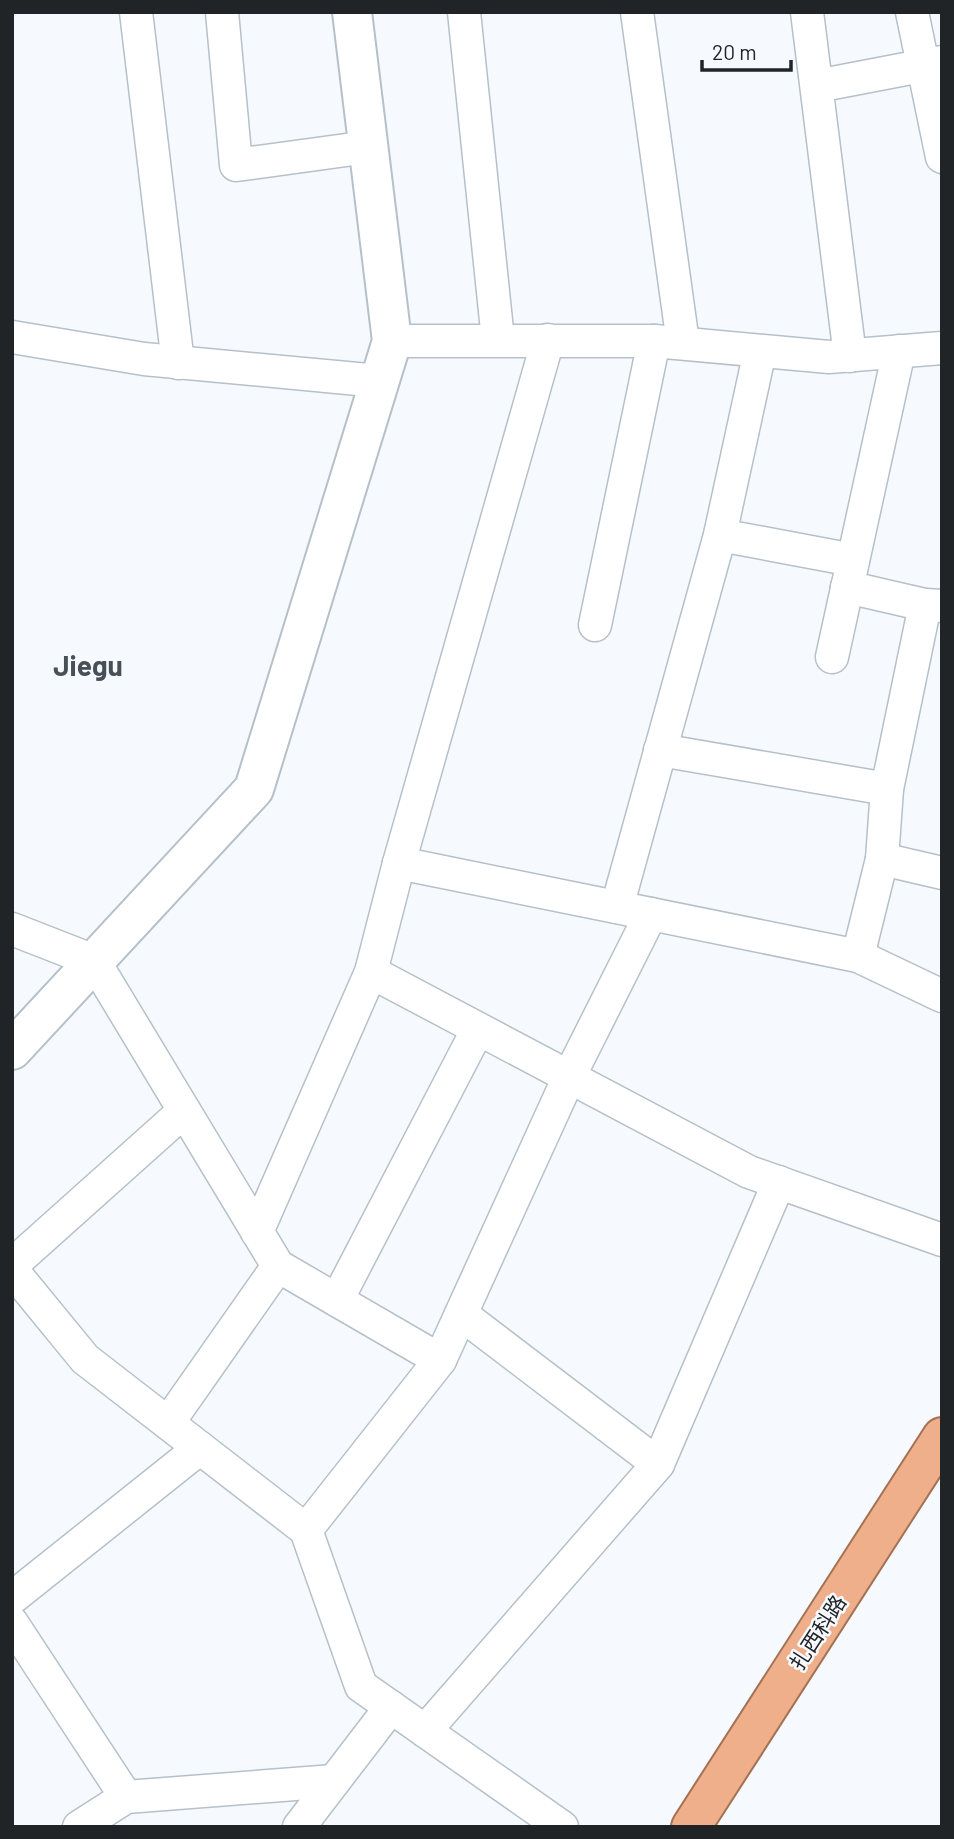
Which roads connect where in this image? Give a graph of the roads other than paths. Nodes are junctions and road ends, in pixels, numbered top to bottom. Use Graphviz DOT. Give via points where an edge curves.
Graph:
graph roads {
  1 [pos="136,12"];
  2 [pos="222,12"];
  3 [pos="352,12"];
  4 [pos="464,12"];
  5 [pos="637,12"];
  6 [pos="807,12"];
  7 [pos="912,12"];
  8 [pos="932,64"];
  9 [pos="817,86"];
  10 [pos="368,147"];
  11 [pos="942,157"];
  12 [pos="12,337"];
  13 [pos="499,340"];
  14 [pos="548,340"];
  15 [pos="392,341"];
  16 [pos="669,342"];
  17 [pos="942,348"];
  18 [pos="760,351"];
  19 [pos="899,351"];
  20 [pos="850,356"];
  21 [pos="178,363"];
  22 [pos="379,382"];
  23 [pos="720,535"];
  24 [pos="850,574"];
  25 [pos="933,606"];
  26 [pos="595,625"];
  27 [pos="832,657"];
  28 [pos="660,750"];
  29 [pos="887,789"];
  30 [pos="882,859"];
  31 [pos="399,863"];
  32 [pos="942,873"];
  33 [pos="617,907"];
  34 [pos="651,914"];
  35 [pos="12,929"];
  36 [pos="858,956"];
  37 [pos="94,961"];
  38 [pos="371,972"];
  39 [pos="942,996"];
  40 [pos="478,1029"];
  41 [pos="12,1050"];
  42 [pos="569,1077"];
  43 [pos="184,1111"];
  44 [pos="779,1182"];
  45 [pos="257,1231"];
  46 [pos="942,1240"];
  47 [pos="278,1266"];
  48 [pos="12,1267"];
  49 [pos="337,1300"];
  50 [pos="461,1314"];
  51 [pos="440,1360"];
  52 [pos="168,1423"];
  53 [pos="942,1437"];
  54 [pos="200,1448"];
  55 [pos="658,1464"];
  56 [pos="306,1530"];
  57 [pos="12,1598"];
  58 [pos="12,1623"];
  59 [pos="391,1707"];
  60 [pos="425,1731"];
  61 [pos="334,1781"];
  62 [pos="126,1797"];
  63 [pos="79,1827"];
  64 [pos="299,1827"];
  65 [pos="562,1827"];
  66 [pos="691,1827"];
  1 -- 21 [label="street"];
  2 -- 10 [label="street" via="236,165"];
  3 -- 10 [label="street"];
  4 -- 13 [label="street"];
  5 -- 16 [label="street"];
  6 -- 9 [label="street"];
  7 -- 8 [label="street"];
  8 -- 9 [label="street"];
  8 -- 11 [label="street"];
  9 -- 20 [label="street"];
  10 -- 15 [label="street"];
  12 -- 21 [label="street"];
  13 -- 14 [label="street"];
  13 -- 15 [label="street"];
  14 -- 16 [label="street"];
  14 -- 31 [label="street"];
  15 -- 22 [label="street"];
  16 -- 18 [label="street"];
  16 -- 26 [label="street"];
  17 -- 19 [label="street"];
  18 -- 20 [label="street"];
  18 -- 23 [label="street"];
  19 -- 20 [label="street"];
  19 -- 24 [label="street"];
  21 -- 22 [label="street"];
  22 -- 37 [label="street" via="254,789"];
  23 -- 24 [label="street"];
  23 -- 28 [label="street"];
  24 -- 25 [label="street"];
  24 -- 27 [label="street"];
  25 -- 29 [label="street"];
  28 -- 29 [label="street"];
  28 -- 33 [label="street"];
  29 -- 30 [label="street"];
  30 -- 32 [label="street"];
  30 -- 36 [label="street"];
  31 -- 33 [label="street"];
  31 -- 38 [label="street"];
  33 -- 34 [label="street"];
  34 -- 36 [label="street"];
  34 -- 42 [label="street"];
  35 -- 37 [label="street"];
  36 -- 39 [label="street"];
  37 -- 41 [label="street"];
  37 -- 43 [label="street"];
  38 -- 40 [label="street"];
  38 -- 45 [label="street"];
  40 -- 42 [label="street"];
  40 -- 49 [label="street"];
  42 -- 44 [label="street" via="749,1172"];
  42 -- 50 [label="street"];
  43 -- 45 [label="street"];
  43 -- 48 [label="street"];
  44 -- 46 [label="street"];
  44 -- 55 [label="street"];
  45 -- 47 [label="street"];
  47 -- 49 [label="street"];
  47 -- 52 [label="street"];
  48 -- 52 [label="street" via="85,1359"];
  49 -- 51 [label="street"];
  50 -- 51 [label="street"];
  50 -- 55 [label="street"];
  51 -- 56 [label="street"];
  52 -- 54 [label="street"];
  53 -- 66 [label="highway, 扎西科路"];
  54 -- 56 [label="street"];
  54 -- 57 [label="street"];
  55 -- 60 [label="street"];
  56 -- 59 [label="street" via="361,1686"];
  58 -- 62 [label="street"];
  59 -- 60 [label="street"];
  59 -- 61 [label="street"];
  60 -- 65 [label="street"];
  61 -- 62 [label="street"];
  61 -- 64 [label="street"];
  62 -- 63 [label="street"];
}
